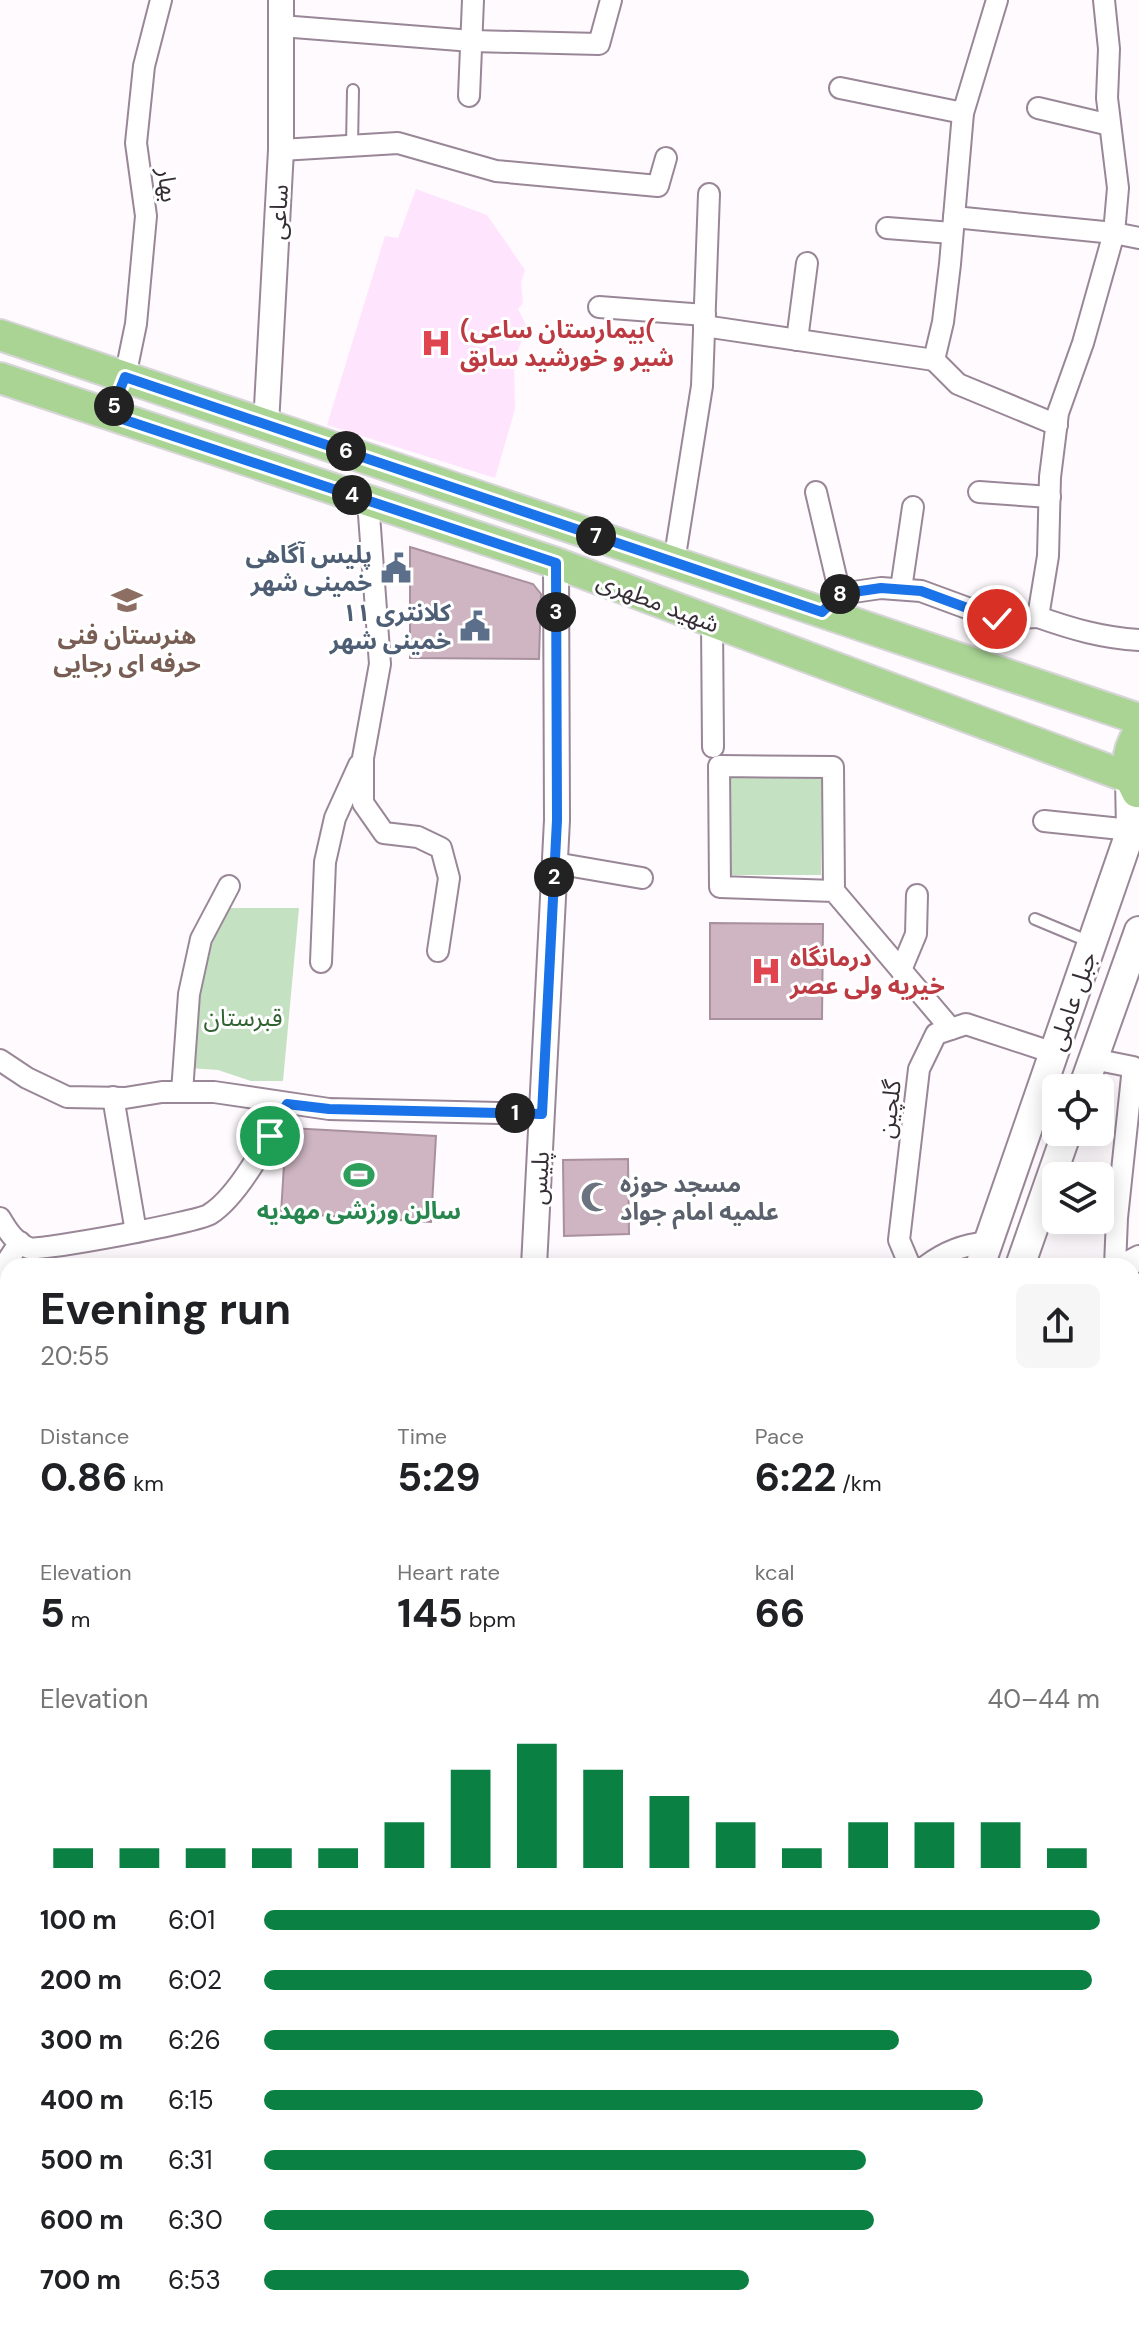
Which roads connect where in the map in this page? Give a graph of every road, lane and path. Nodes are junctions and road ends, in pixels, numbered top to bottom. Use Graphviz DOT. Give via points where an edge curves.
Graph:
graph roads {
  1 [pos="161,0"];
  2 [pos="281,0"];
  3 [pos="473,0"];
  4 [pos="611,0"];
  5 [pos="997,0"];
  6 [pos="1104,0"];
  7 [pos="281,26"];
  8 [pos="472,41"];
  9 [pos="840,88"];
  10 [pos="353,90"];
  11 [pos="469,96"];
  12 [pos="1038,108"];
  13 [pos="963,113"];
  14 [pos="1110,125"];
  15 [pos="352,146"];
  16 [pos="281,150"];
  17 [pos="666,158"];
  18 [pos="709,194"];
  19 [pos="953,225"];
  20 [pos="887,228"];
  21 [pos="1114,233"];
  22 [pos="1139,238"];
  23 [pos="807,263"];
  24 [pos="599,307"];
  25 [pos="705,320"];
  26 [pos="0,335"];
  27 [pos="797,340"];
  28 [pos="934,360"];
  29 [pos="125,377"];
  30 [pos="0,378"];
  31 [pos="110,415"];
  32 [pos="266,425"];
  33 [pos="1057,425"];
  34 [pos="816,492"];
  35 [pos="979,492"];
  36 [pos="1050,497"];
  37 [pos="368,501"];
  38 [pos="913,507"];
  39 [pos="674,562"];
  40 [pos="556,563"];
  41 [pos="901,589"];
  42 [pos="831,603"];
  43 [pos="1038,617"];
  44 [pos="712,622"];
  45 [pos="1139,640"];
  46 [pos="1139,719"];
  47 [pos="1139,732"];
  48 [pos="713,747"];
  49 [pos="363,758"];
  50 [pos="1134,786"];
  51 [pos="1044,821"];
  52 [pos="1132,836"];
  53 [pos="555,863"];
  54 [pos="642,878"];
  55 [pos="229,886"];
  56 [pos="834,891"];
  57 [pos="917,895"];
  58 [pos="1035,919"];
  59 [pos="1139,931"];
  60 [pos="1092,943"];
  61 [pos="438,951"];
  62 [pos="321,962"];
  63 [pos="901,970"];
  64 [pos="951,1029"];
  65 [pos="1054,1053"];
  66 [pos="1093,1059"];
  67 [pos="0,1060"];
  68 [pos="1088,1074"];
  69 [pos="182,1092"];
  70 [pos="113,1097"];
  71 [pos="287,1104"];
  72 [pos="542,1114"];
  73 [pos="1062,1146"];
  74 [pos="1139,1195"];
  75 [pos="1119,1202"];
  76 [pos="0,1218"];
  77 [pos="136,1232"];
  78 [pos="20,1242"];
  79 [pos="984,1254"];
  80 [pos="9,1258"];
  81 [pos="534,1258"];
  82 [pos="907,1258"];
  83 [pos="936,1258"];
  84 [pos="1023,1258"];
  85 [pos="1116,1258"];
  1 -- 29 [label="street, بهار" via="144,66 136,143 146,216 136,324"];
  2 -- 7 [label="street, ساعی"];
  3 -- 8 [label="street"];
  4 -- 8 [label="street" via="599,44"];
  5 -- 13 [label="street"];
  6 -- 14 [label="street"];
  7 -- 8 [label="street"];
  7 -- 16 [label="street, ساعی"];
  8 -- 11 [label="street"];
  9 -- 13 [label="street"];
  10 -- 15 [label="lane"];
  12 -- 14 [label="street"];
  13 -- 19 [label="street"];
  14 -- 21 [label="street" via="1118,188"];
  15 -- 16 [label="street"];
  15 -- 17 [label="street" via="398,143 496,171 658,186"];
  16 -- 32 [label="street, ساعی"];
  18 -- 25 [label="street"];
  19 -- 20 [label="street"];
  19 -- 21 [label="street"];
  19 -- 28 [label="street"];
  21 -- 22 [label="street"];
  21 -- 33 [label="street"];
  23 -- 27 [label="street"];
  24 -- 25 [label="street"];
  25 -- 27 [label="street"];
  25 -- 39 [label="street" via="702,386"];
  26 -- 29 [label="main road, شهید مطهری"];
  27 -- 28 [label="street"];
  28 -- 33 [label="street" via="958,384"];
  29 -- 31 [label="main road"];
  29 -- 32 [label="main road, شهید مطهری"];
  30 -- 31 [label="main road, شهید مطهری"];
  31 -- 37 [label="main road, شهید مطهری"];
  32 -- 39 [label="main road, شهید مطهری"];
  33 -- 36 [label="street"];
  34 -- 42 [label="street"];
  35 -- 36 [label="street"];
  36 -- 43 [label="street"];
  37 -- 40 [label="main road, شهید مطهری"];
  37 -- 49 [label="street" via="380,664"];
  38 -- 41 [label="street"];
  39 -- 42 [label="main road, شهید مطهری"];
  40 -- 44 [label="main road, شهید مطهری"];
  40 -- 53 [label="street, پلیس"];
  41 -- 42 [label="street" via="881,588"];
  41 -- 43 [label="street" via="921,591 997,619"];
  42 -- 46 [label="main road, شهید مطهری"];
  43 -- 45 [label="street" via="1114,639"];
  44 -- 48 [label="street"];
  44 -- 50 [label="main road, شهید مطهری"];
  47 -- 50 [label="main road" via="1127,762"];
  49 -- 61 [label="street" via="363,803 384,833 418,837 441,848 449,878"];
  49 -- 62 [label="street" via="335,818 325,862"];
  50 -- 52 [label="main road, جبل عاملی"];
  51 -- 52 [label="street"];
  52 -- 60 [label="main road, جبل عاملی"];
  53 -- 54 [label="street"];
  53 -- 72 [label="street, پلیس"];
  55 -- 69 [label="street" via="201,939"];
  56 -- 56 [label="street" via="833,767 719,766 720,887"];
  56 -- 63 [label="street"];
  57 -- 63 [label="street" via="916,934"];
  58 -- 60 [label="lane"];
  59 -- 66 [label="main road, جبل عاملی"];
  60 -- 65 [label="main road, جبل عاملی"];
  63 -- 64 [label="street"];
  64 -- 65 [label="street" via="966,1024"];
  64 -- 82 [label="street, گلچین" via="936,1034 919,1069 899,1240"];
  65 -- 79 [label="main road, جبل عاملی"];
  66 -- 68 [label="main road, جبل عاملی"];
  66 -- 75 [label="street" via="1133,1067"];
  67 -- 70 [label="street" via="67,1097"];
  69 -- 70 [label="street"];
  69 -- 71 [label="street"];
  70 -- 77 [label="street"];
  71 -- 72 [label="street"];
  71 -- 77 [label="street" via="237,1187 209,1215"];
  72 -- 81 [label="street, پلیس"];
  73 -- 84 [label="main road"];
  74 -- 75 [label="street"];
  75 -- 85 [label="street"];
  76 -- 78 [label="street"];
  77 -- 78 [label="street" via="31,1249"];
  78 -- 80 [label="street"];
  79 -- 83 [label="street" via="962,1245"];
}
